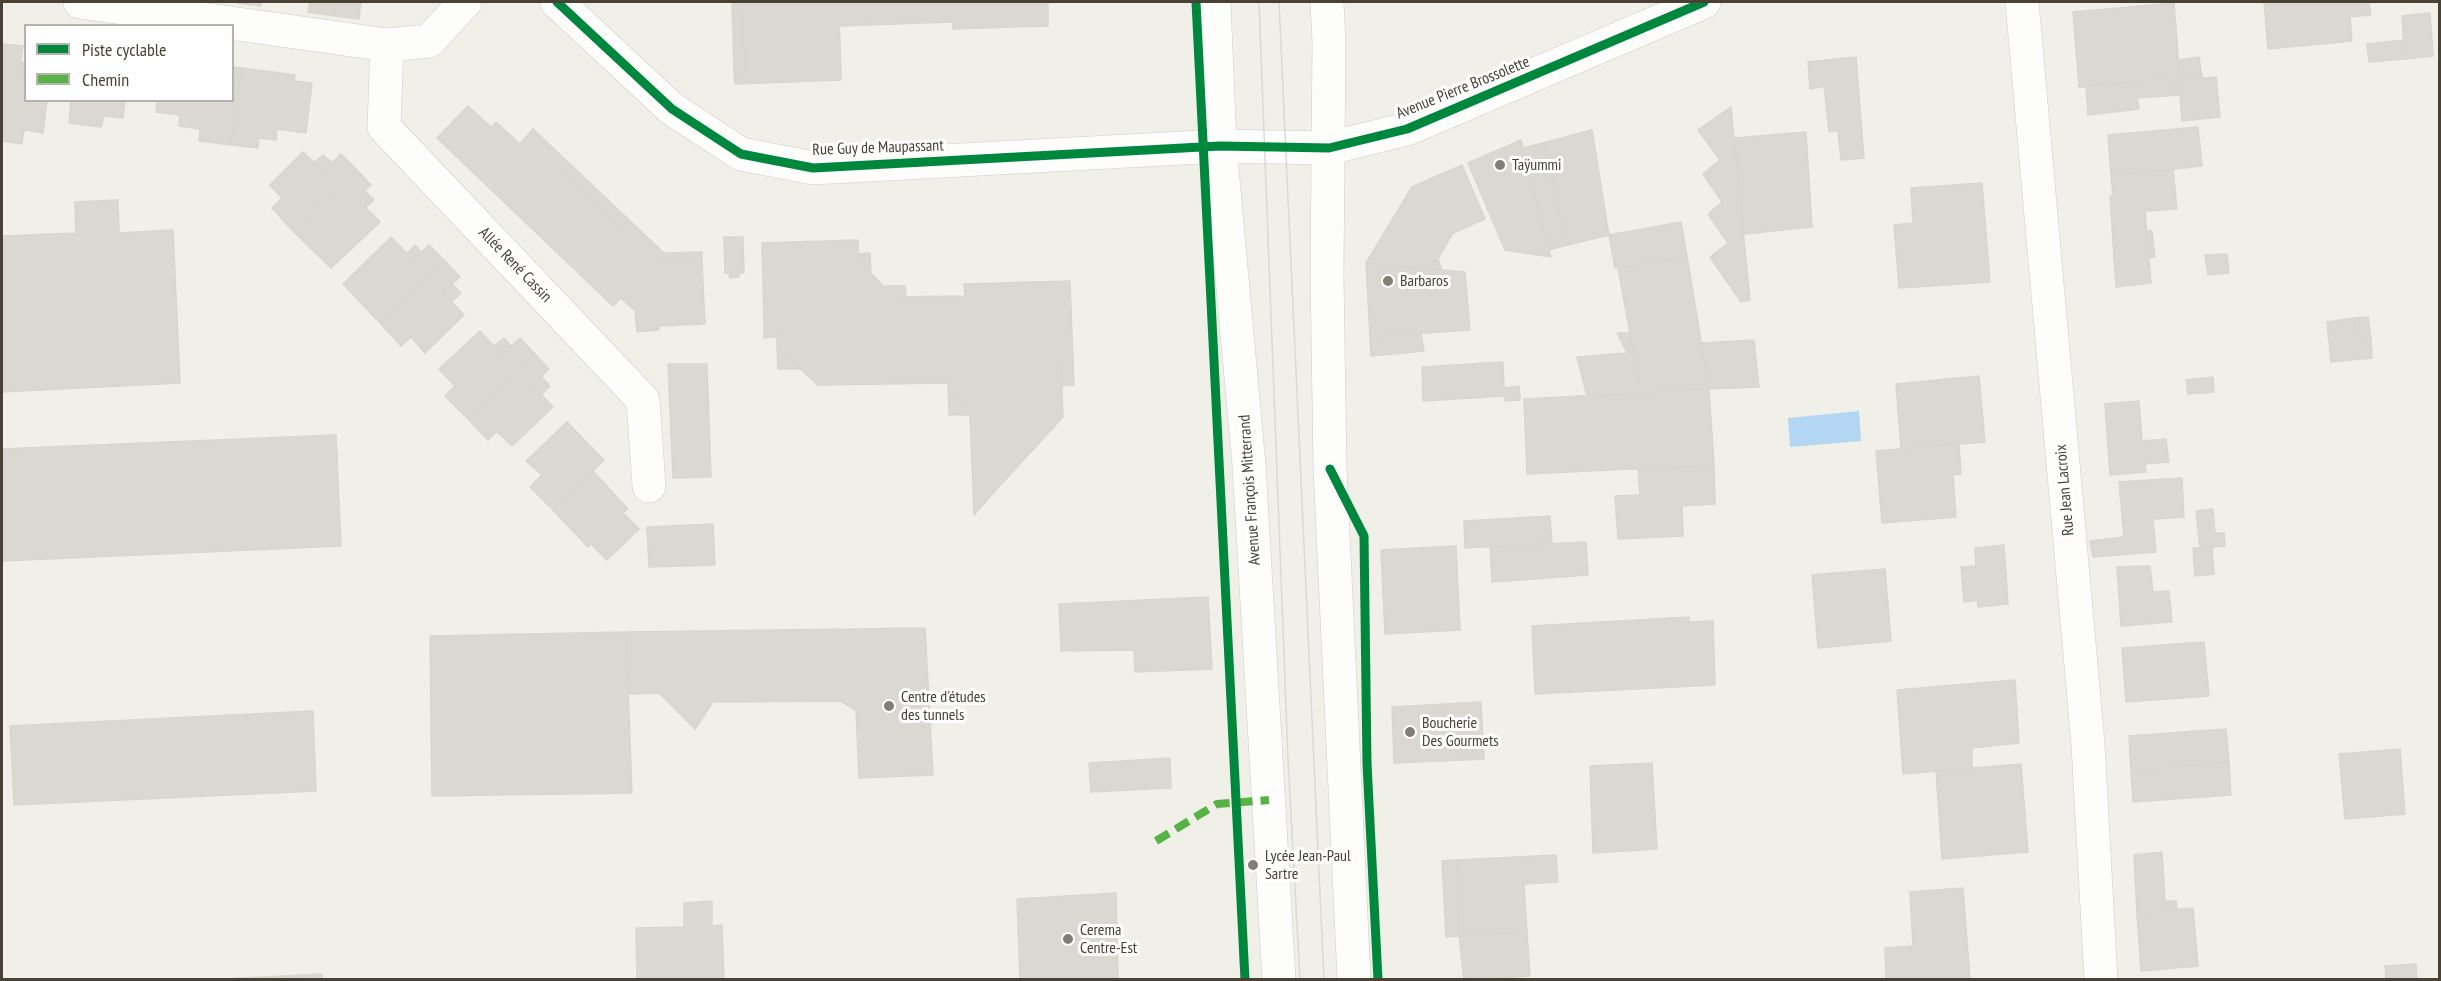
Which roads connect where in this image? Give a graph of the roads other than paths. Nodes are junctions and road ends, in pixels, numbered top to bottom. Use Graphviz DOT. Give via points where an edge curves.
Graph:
graph roads {
  1 [pos="80,2"];
  2 [pos="465,2"];
  3 [pos="557,2"];
  4 [pos="1214,2"];
  5 [pos="1327,2"];
  6 [pos="1704,2"];
  7 [pos="2022,2"];
  8 [pos="387,45"];
  9 [pos="1220,146"];
  10 [pos="1329,148"];
  11 [pos="649,486"];
  12 [pos="1279,980"];
  13 [pos="1354,980"];
  14 [pos="2101,980"];
  1 -- 8 [label="street"];
  2 -- 8 [label="street" via="429,41"];
  3 -- 9 [label="street, Rue Guy de Maupassant" via="672,109 741,154 813,168"];
  4 -- 9 [label="street, Avenue François Mitterrand"];
  5 -- 10 [label="street"];
  6 -- 10 [label="street, Avenue Pierre Brossolette" via="1407,129"];
  7 -- 14 [label="street, Rue Jean Lacroix" via="2088,744"];
  8 -- 11 [label="street, Allée René Cassin" via="384,127 643,400"];
  9 -- 10 [label="street, Avenue Pierre Brossolette"];
  9 -- 12 [label="street, Avenue François Mitterrand" via="1249,465"];
  10 -- 13 [label="street" via="1330,470"];
}
